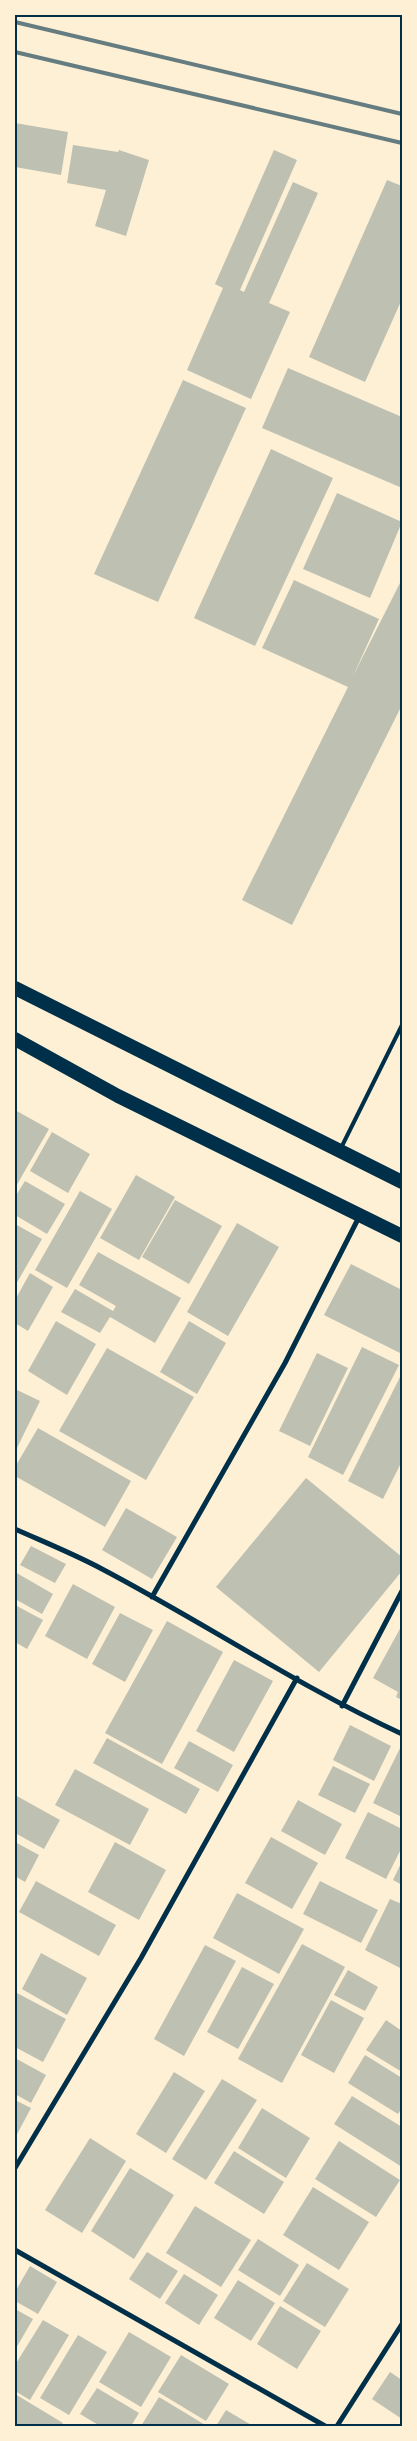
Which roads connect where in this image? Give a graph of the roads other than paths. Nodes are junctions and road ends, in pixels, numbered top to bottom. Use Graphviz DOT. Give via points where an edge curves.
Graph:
graph roads {
  1 [pos="15,988"];
  2 [pos="402,1025"];
  3 [pos="15,1039"];
  4 [pos="340,1150"];
  5 [pos="402,1182"];
  6 [pos="360,1215"];
  7 [pos="402,1236"];
  8 [pos="15,1529"];
  9 [pos="402,1591"];
  10 [pos="152,1597"];
  11 [pos="297,1678"];
  12 [pos="342,1706"];
  13 [pos="402,1734"];
  14 [pos="15,2168"];
  15 [pos="15,2250"];
  16 [pos="402,2324"];
  17 [pos="325,2426"];
  18 [pos="337,2426"];
  1 -- 4 [label="highway"];
  2 -- 4 [label="lane"];
  3 -- 6 [label="highway" via="118,1096"];
  4 -- 5 [label="highway"];
  6 -- 7 [label="highway"];
  6 -- 10 [label="street" via="285,1363"];
  8 -- 10 [label="street" via="101,1568"];
  9 -- 12 [label="street"];
  10 -- 11 [label="street"];
  11 -- 12 [label="street"];
  11 -- 14 [label="street" via="141,1958"];
  12 -- 13 [label="street"];
  15 -- 17 [label="street"];
  16 -- 18 [label="street"];
}
